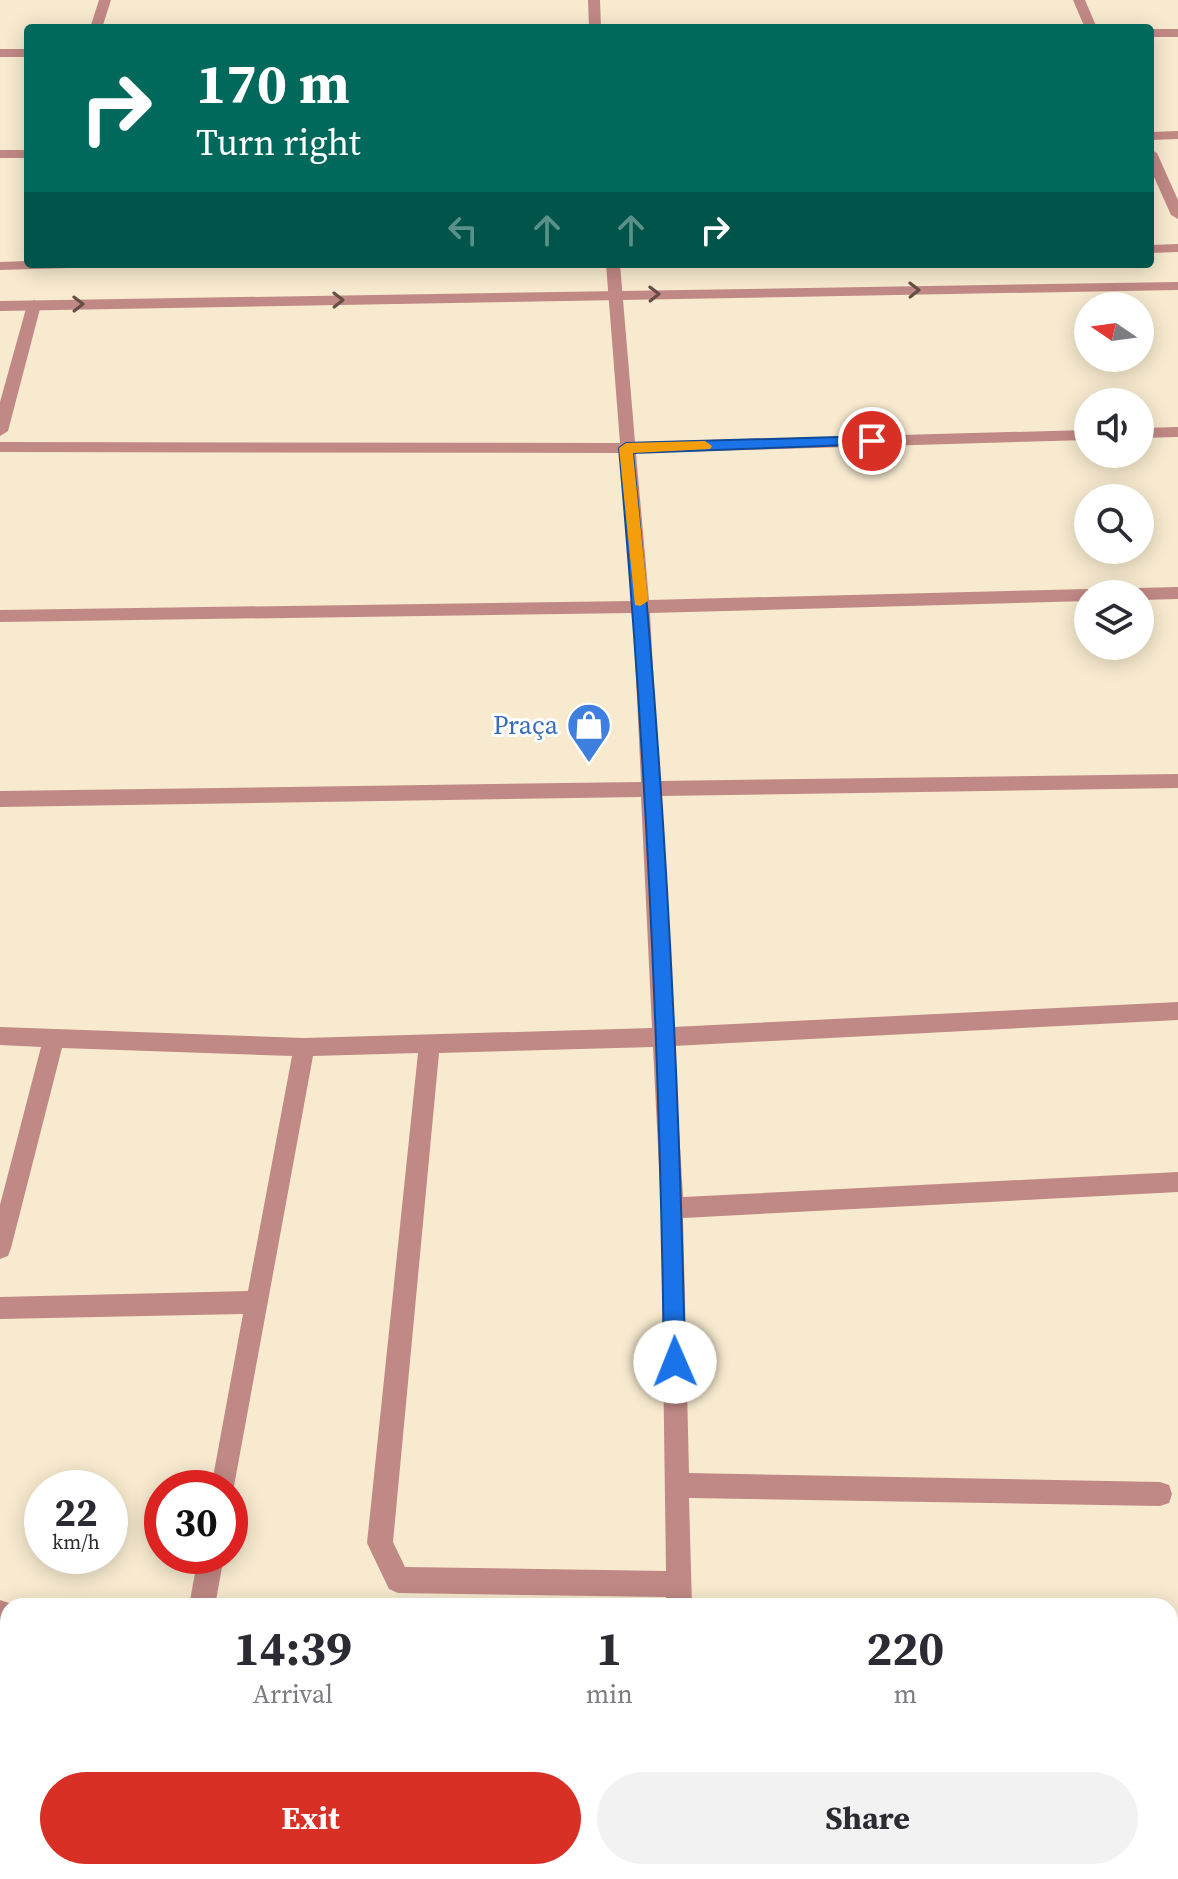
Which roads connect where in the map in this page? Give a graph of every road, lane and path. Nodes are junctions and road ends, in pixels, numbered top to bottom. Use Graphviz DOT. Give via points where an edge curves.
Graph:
graph roads {
  1 [pos="105,0"];
  2 [pos="594,0"];
  3 [pos="1079,0"];
  4 [pos="97,24"];
  5 [pos="595,24"];
  6 [pos="1089,24"];
  7 [pos="1154,33"];
  8 [pos="1178,33"];
  9 [pos="0,53"];
  10 [pos="24,53"];
  11 [pos="1178,135"];
  12 [pos="1154,136"];
  13 [pos="0,154"];
  14 [pos="24,154"];
  15 [pos="1154,162"];
  16 [pos="1178,215"];
  17 [pos="1178,248"];
  18 [pos="1154,249"];
  19 [pos="24,265"];
  20 [pos="0,266"];
  21 [pos="613,268"];
  22 [pos="1178,286"];
  23 [pos="616,295"];
  24 [pos="34,305"];
  25 [pos="0,306"];
  26 [pos="0,431"];
  27 [pos="1178,432"];
  28 [pos="1154,433"];
  29 [pos="1074,435"];
  30 [pos="0,447"];
  31 [pos="626,448"];
  32 [pos="1178,593"];
  33 [pos="1154,594"];
  34 [pos="1074,595"];
  35 [pos="641,607"];
  36 [pos="0,616"];
  37 [pos="1178,781"];
  38 [pos="651,791"];
  39 [pos="0,799"];
  40 [pos="1178,1011"];
  41 [pos="0,1036"];
  42 [pos="54,1037"];
  43 [pos="661,1037"];
  44 [pos="429,1043"];
  45 [pos="304,1047"];
  46 [pos="1178,1182"];
  47 [pos="672,1208"];
  48 [pos="0,1248"];
  49 [pos="257,1302"];
  50 [pos="0,1308"];
  51 [pos="226,1470"];
  52 [pos="676,1485"];
  53 [pos="1160,1494"];
  54 [pos="208,1574"];
  55 [pos="679,1595"];
  56 [pos="203,1598"];
  1 -- 4 [label="street"];
  2 -- 5 [label="street"];
  3 -- 6 [label="street"];
  7 -- 8 [label="street"];
  9 -- 10 [label="street"];
  11 -- 12 [label="street"];
  13 -- 14 [label="street"];
  15 -- 16 [label="street"];
  17 -- 18 [label="street"];
  19 -- 20 [label="street"];
  21 -- 23 [label="street"];
  23 -- 22 [label="street, one-way"];
  24 -- 23 [label="street, one-way"];
  23 -- 31 [label="street"];
  24 -- 25 [label="street"];
  24 -- 26 [label="street"];
  27 -- 28 [label="street"];
  29 -- 31 [label="street"];
  30 -- 31 [label="street"];
  31 -- 35 [label="street"];
  32 -- 33 [label="street"];
  34 -- 35 [label="street"];
  35 -- 36 [label="street"];
  35 -- 38 [label="street"];
  37 -- 38 [label="street"];
  38 -- 39 [label="street"];
  38 -- 43 [label="street"];
  40 -- 43 [label="street"];
  41 -- 42 [label="street"];
  42 -- 45 [label="street"];
  42 -- 48 [label="street"];
  43 -- 44 [label="street"];
  43 -- 47 [label="street"];
  44 -- 45 [label="street"];
  44 -- 55 [label="street" via="380,1543 398,1580"];
  45 -- 49 [label="street"];
  46 -- 47 [label="street"];
  47 -- 52 [label="street"];
  49 -- 50 [label="street"];
  49 -- 51 [label="street"];
  52 -- 53 [label="street"];
  52 -- 55 [label="street"];
  54 -- 56 [label="street"];
}
